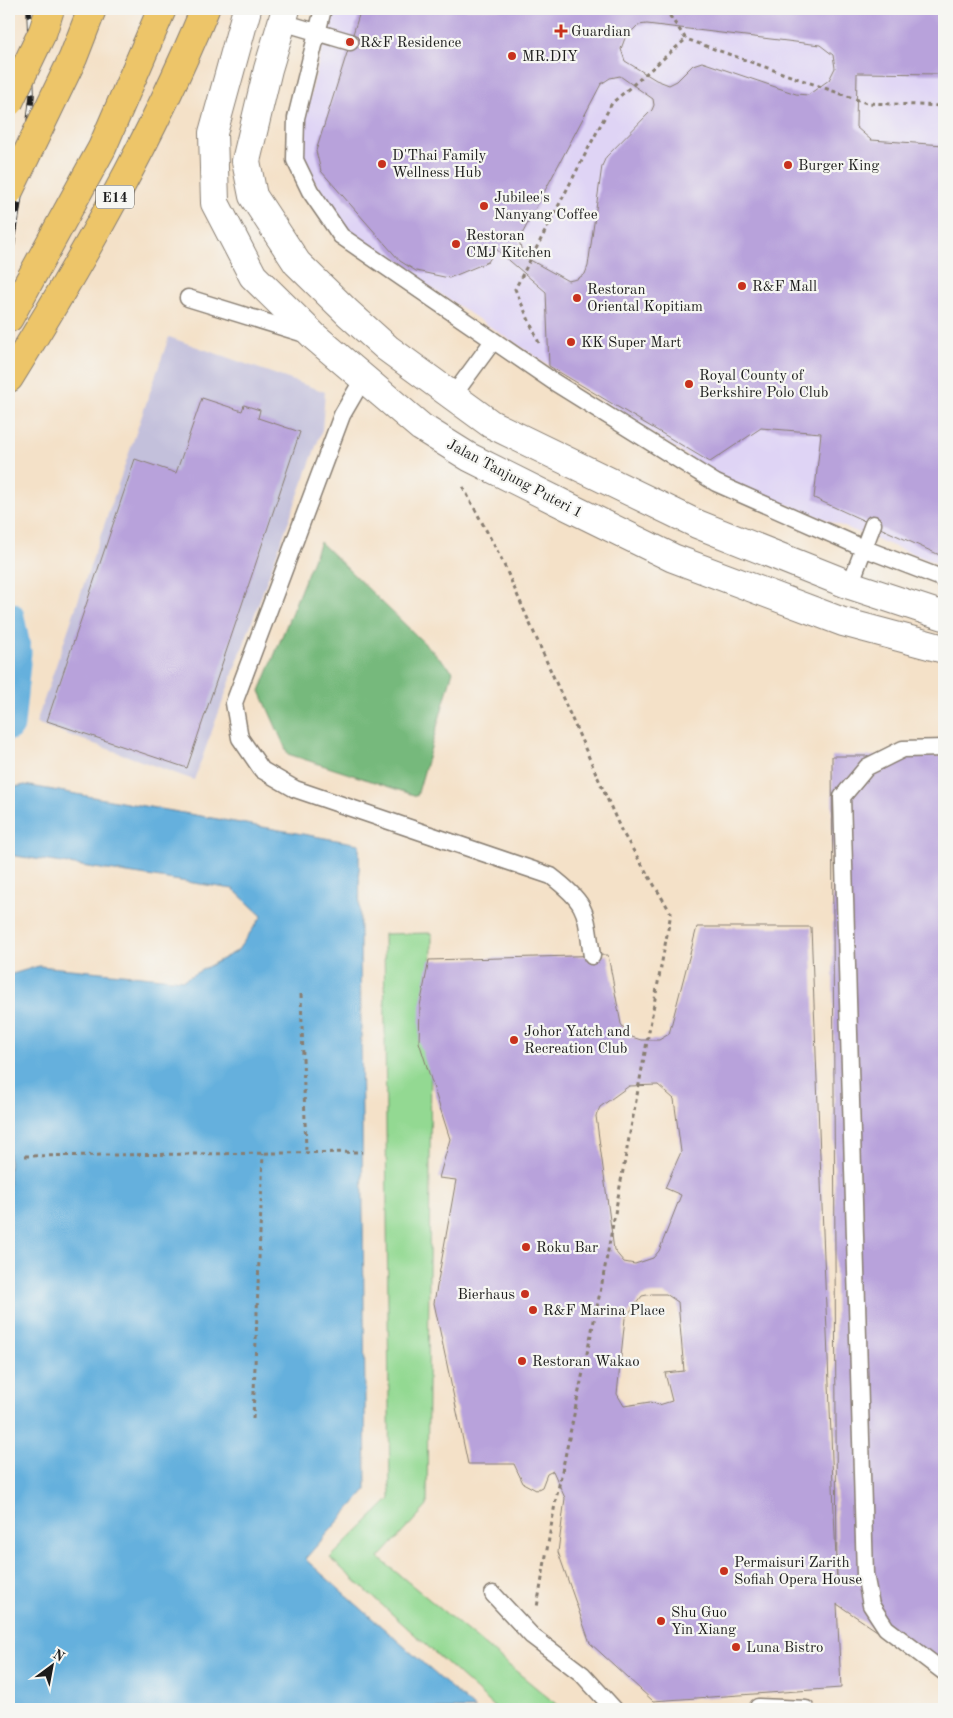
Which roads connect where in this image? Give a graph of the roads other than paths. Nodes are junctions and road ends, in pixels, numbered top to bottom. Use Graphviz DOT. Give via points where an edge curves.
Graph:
graph roads {
  1 [pos="50,9"];
  2 [pos="92,9"];
  3 [pos="162,9"];
  4 [pos="205,9"];
  5 [pos="247,9"];
  6 [pos="323,9"];
  7 [pos="284,15"];
  8 [pos="316,33"];
  9 [pos="350,42"];
  10 [pos="9,102"];
  11 [pos="9,191"];
  12 [pos="188,298"];
  13 [pos="9,318"];
  14 [pos="315,337"];
  15 [pos="493,341"];
  16 [pos="9,378"];
  17 [pos="363,379"];
  18 [pos="452,397"];
  19 [pos="585,471"];
  20 [pos="571,508"];
  21 [pos="873,524"];
  22 [pos="863,548"];
  23 [pos="944,579"];
  24 [pos="850,585"];
  25 [pos="944,616"];
  26 [pos="944,649"];
  27 [pos="944,748"];
  28 [pos="592,956"];
  29 [pos="493,1594"];
  30 [pos="944,1672"];
  31 [pos="758,1707"];
  32 [pos="614,1709"];
  33 [pos="806,1709"];
  1 -- 10 [label="highway, bridge"];
  2 -- 11 [label="highway, bridge"];
  3 -- 13 [label="highway, E14" via="102,148"];
  4 -- 16 [label="highway, E14" via="177,76 104,218"];
  5 -- 14 [label="street, Jalan Tanjung Puteri 1" via="214,133 216,203 253,276"];
  6 -- 8 [label="lane"];
  7 -- 8 [label="lane"];
  7 -- 18 [label="street" via="246,160 253,196 297,263 387,348"];
  8 -- 9 [label="lane"];
  8 -- 15 [label="lane" via="296,127 294,160 310,191 341,236"];
  12 -- 14 [label="lane"];
  14 -- 17 [label="street, Jalan Tanjung Puteri 1"];
  15 -- 18 [label="lane"];
  15 -- 22 [label="lane" via="716,483"];
  17 -- 20 [label="street, Jalan Tanjung Puteri 1" via="421,427 470,458"];
  17 -- 28 [label="lane" via="342,415 234,703 240,738 262,770 295,789 551,876 570,890 585,908"];
  18 -- 19 [label="street" via="491,424"];
  19 -- 20 [label="street"];
  19 -- 24 [label="street" via="697,524"];
  20 -- 26 [label="street, Jalan Tanjung Puteri 1" via="682,562 843,622"];
  21 -- 22 [label="lane"];
  22 -- 23 [label="lane"];
  22 -- 24 [label="lane"];
  24 -- 25 [label="street"];
  27 -- 30 [label="lane" via="903,749 867,767 842,796 865,1574 870,1605 886,1628"];
  29 -- 32 [label="lane" via="532,1636 582,1674"];
  31 -- 33 [label="lane"];
}
